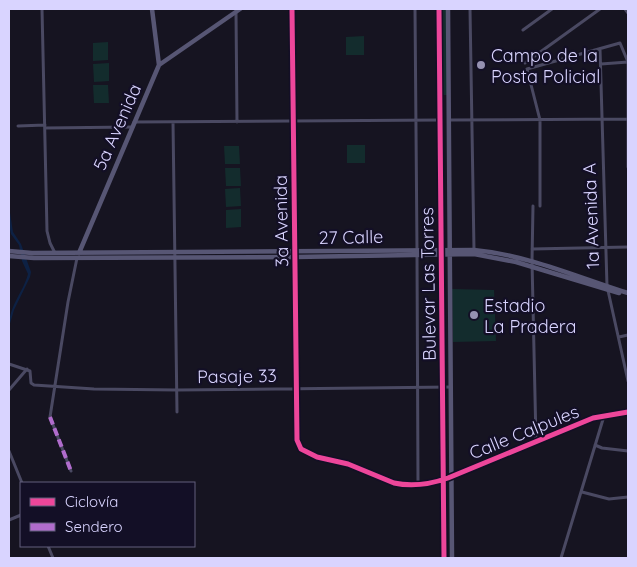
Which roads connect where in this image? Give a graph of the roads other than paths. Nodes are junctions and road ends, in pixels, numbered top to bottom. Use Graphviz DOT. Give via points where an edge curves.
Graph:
graph roads {
  1 [pos="42,9"];
  2 [pos="152,9"];
  3 [pos="292,9"];
  4 [pos="414,9"];
  5 [pos="439,9"];
  6 [pos="448,9"];
  7 [pos="470,9"];
  8 [pos="552,9"];
  9 [pos="600,9"];
  10 [pos="625,9"];
  11 [pos="238,10"];
  12 [pos="628,13"];
  13 [pos="523,30"];
  14 [pos="600,49"];
  15 [pos="628,62"];
  16 [pos="525,63"];
  17 [pos="601,64"];
  18 [pos="159,65"];
  19 [pos="602,119"];
  20 [pos="627,119"];
  21 [pos="416,120"];
  22 [pos="440,120"];
  23 [pos="450,120"];
  24 [pos="472,120"];
  25 [pos="540,120"];
  26 [pos="173,122"];
  27 [pos="237,122"];
  28 [pos="294,122"];
  29 [pos="133,124"];
  30 [pos="18,126"];
  31 [pos="45,126"];
  32 [pos="628,167"];
  33 [pos="534,206"];
  34 [pos="540,206"];
  35 [pos="606,247"];
  36 [pos="628,247"];
  37 [pos="532,249"];
  38 [pos="449,250"];
  39 [pos="474,250"];
  40 [pos="417,252"];
  41 [pos="441,252"];
  42 [pos="55,253"];
  43 [pos="11,254"];
  44 [pos="295,254"];
  45 [pos="78,255"];
  46 [pos="175,255"];
  47 [pos="33,256"];
  48 [pos="532,264"];
  49 [pos="608,288"];
  50 [pos="628,294"];
  51 [pos="628,335"];
  52 [pos="619,337"];
  53 [pos="9,364"];
  54 [pos="28,370"];
  55 [pos="628,381"];
  56 [pos="55,387"];
  57 [pos="418,387"];
  58 [pos="443,387"];
  59 [pos="450,387"];
  60 [pos="297,388"];
  61 [pos="9,390"];
  62 [pos="177,390"];
  63 [pos="177,412"];
  64 [pos="628,412"];
  65 [pos="604,416"];
  66 [pos="297,433"];
  67 [pos="536,441"];
  68 [pos="595,445"];
  69 [pos="628,450"];
  70 [pos="9,451"];
  71 [pos="71,471"];
  72 [pos="452,476"];
  73 [pos="443,480"];
  74 [pos="22,482"];
  75 [pos="418,484"];
  76 [pos="582,492"];
  77 [pos="628,497"];
  78 [pos="444,512"];
  79 [pos="452,513"];
  80 [pos="445,558"];
  81 [pos="452,558"];
  82 [pos="561,558"];
  1 -- 31 [label="street"];
  2 -- 18 [label="street"];
  3 -- 28 [label="street, 3a Avenida"];
  4 -- 21 [label="street"];
  5 -- 22 [label="street, Bulevar Las Torres"];
  6 -- 23 [label="street, Bulevar Las Torres"];
  7 -- 24 [label="street"];
  8 -- 13 [label="street"];
  9 -- 16 [label="street"];
  10 -- 12 [label="street"];
  11 -- 18 [label="street"];
  11 -- 27 [label="street"];
  14 -- 15 [label="street" via="620,43"];
  14 -- 17 [label="street, 1a Avenida A"];
  14 -- 25 [label="street" via="527,69"];
  15 -- 17 [label="street"];
  15 -- 20 [label="street"];
  17 -- 19 [label="street, 1a Avenida A"];
  18 -- 29 [label="street, 5a Avenida"];
  19 -- 20 [label="street"];
  19 -- 25 [label="street"];
  19 -- 35 [label="street, 1a Avenida A"];
  20 -- 32 [label="street"];
  21 -- 22 [label="street"];
  21 -- 28 [label="street"];
  21 -- 40 [label="street"];
  22 -- 41 [label="street, Bulevar Las Torres"];
  23 -- 24 [label="street"];
  23 -- 38 [label="street, Bulevar Las Torres"];
  24 -- 25 [label="street"];
  24 -- 39 [label="street"];
  25 -- 34 [label="street"];
  26 -- 27 [label="street"];
  26 -- 29 [label="street"];
  26 -- 46 [label="street"];
  27 -- 28 [label="street"];
  28 -- 44 [label="street, 3a Avenida"];
  29 -- 31 [label="street"];
  29 -- 45 [label="street, 5a Avenida"];
  30 -- 31 [label="street"];
  31 -- 42 [label="street" via="47,231"];
  33 -- 37 [label="street"];
  35 -- 36 [label="street"];
  35 -- 37 [label="street"];
  35 -- 49 [label="street, 1a Avenida A"];
  37 -- 48 [label="street"];
  38 -- 39 [label="street, 27 Calle"];
  38 -- 41 [label="street, 27 Calle"];
  38 -- 48 [label="street, 27 Calle"];
  38 -- 59 [label="street, Bulevar Las Torres"];
  39 -- 48 [label="street, 27 Calle" via="499,253"];
  40 -- 41 [label="street, 27 Calle"];
  40 -- 44 [label="street, 27 Calle"];
  40 -- 57 [label="street"];
  41 -- 58 [label="street, Bulevar Las Torres"];
  42 -- 45 [label="street, 27 Calle"];
  42 -- 47 [label="street, 27 Calle"];
  43 -- 47 [label="street, 27 Calle"];
  44 -- 46 [label="street, 27 Calle"];
  44 -- 60 [label="street, 3a Avenida"];
  45 -- 46 [label="street, 27 Calle"];
  45 -- 47 [label="street, 27 Calle"];
  45 -- 56 [label="street, 5a Avenida"];
  46 -- 62 [label="street"];
  48 -- 49 [label="street, 27 Calle"];
  48 -- 67 [label="street"];
  49 -- 50 [label="street, 27 Calle"];
  49 -- 52 [label="street, 1a Avenida A"];
  51 -- 52 [label="street"];
  52 -- 55 [label="street, 1a Avenida A"];
  53 -- 54 [label="street"];
  54 -- 56 [label="street, Pasaje 33" via="34,385"];
  54 -- 61 [label="street"];
  56 -- 62 [label="street, Pasaje 33"];
  56 -- 71 [label="street, 5a Avenida" via="50,417"];
  57 -- 58 [label="street, Pasaje 33"];
  57 -- 60 [label="street, Pasaje 33"];
  57 -- 75 [label="street"];
  58 -- 59 [label="street, Pasaje 33"];
  58 -- 73 [label="street, Bulevar Las Torres"];
  59 -- 72 [label="street, Bulevar Las Torres"];
  60 -- 62 [label="street, Pasaje 33"];
  60 -- 66 [label="street, 3a Avenida"];
  62 -- 63 [label="street"];
  64 -- 65 [label="street, Calle Calpules"];
  65 -- 67 [label="street, Calle Calpules"];
  65 -- 68 [label="street"];
  66 -- 75 [label="street, Calle Calpules" via="299,446 304,452 348,464 394,483"];
  67 -- 72 [label="street, Calle Calpules"];
  68 -- 69 [label="street"];
  68 -- 76 [label="street"];
  70 -- 74 [label="street"];
  72 -- 73 [label="street, Calle Calpules"];
  72 -- 79 [label="street, Bulevar Las Torres"];
  73 -- 75 [label="street, Calle Calpules"];
  73 -- 78 [label="street, Bulevar Las Torres"];
  76 -- 77 [label="street" via="608,498"];
  76 -- 82 [label="street"];
  78 -- 79 [label="street"];
  78 -- 80 [label="street, Bulevar Las Torres"];
  79 -- 81 [label="street, Bulevar Las Torres"];
}
